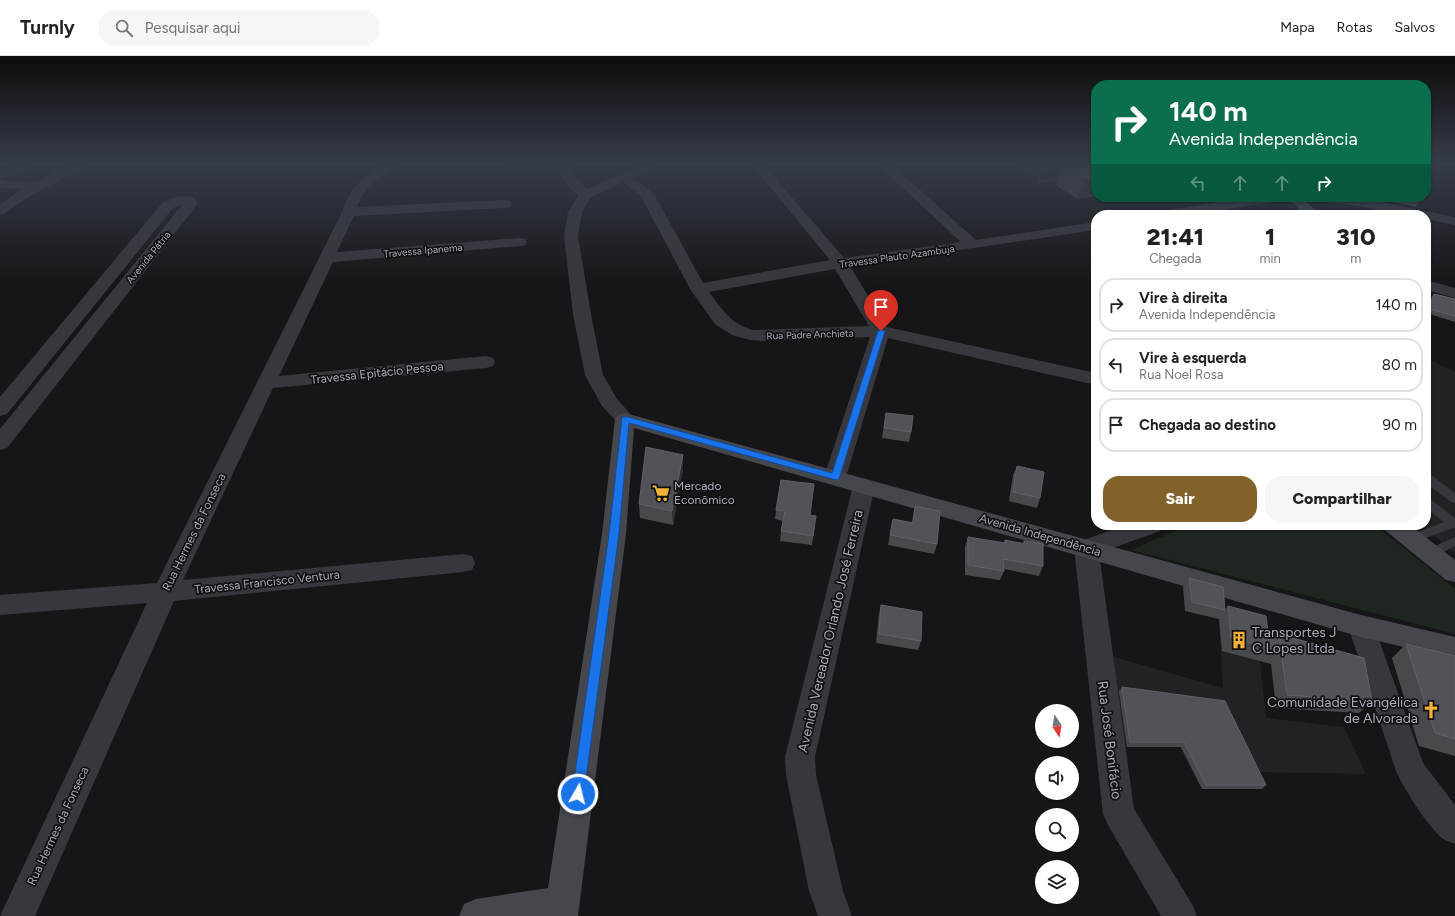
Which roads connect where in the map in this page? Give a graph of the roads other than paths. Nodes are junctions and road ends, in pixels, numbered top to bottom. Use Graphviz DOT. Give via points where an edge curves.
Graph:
graph roads {
  1 [pos="9,204"];
  2 [pos="170,204"];
  3 [pos="190,204"];
  4 [pos="351,204"];
  5 [pos="502,204"];
  6 [pos="580,204"];
  7 [pos="652,204"];
  8 [pos="790,204"];
  9 [pos="928,204"];
  10 [pos="1233,204"];
  11 [pos="1372,204"];
  12 [pos="0,210"];
  13 [pos="1196,210"];
  14 [pos="1401,210"];
  15 [pos="349,212"];
  16 [pos="1431,216"];
  17 [pos="1455,221"];
  18 [pos="1091,227"];
  19 [pos="166,234"];
  20 [pos="144,235"];
  21 [pos="520,242"];
  22 [pos="973,245"];
  23 [pos="326,258"];
  24 [pos="840,264"];
  25 [pos="1431,286"];
  26 [pos="698,289"];
  27 [pos="1455,293"];
  28 [pos="881,331"];
  29 [pos="76,348"];
  30 [pos="50,349"];
  31 [pos="486,362"];
  32 [pos="1091,378"];
  33 [pos="267,383"];
  34 [pos="1,406"];
  35 [pos="20,418"];
  36 [pos="625,419"];
  37 [pos="0,443"];
  38 [pos="836,477"];
  39 [pos="1431,481"];
  40 [pos="864,486"];
  41 [pos="1455,499"];
  42 [pos="1431,506"];
  43 [pos="1454,523"];
  44 [pos="1138,530"];
  45 [pos="1412,539"];
  46 [pos="1455,541"];
  47 [pos="1086,548"];
  48 [pos="462,563"];
  49 [pos="1455,573"];
  50 [pos="165,592"];
  51 [pos="0,605"];
  52 [pos="1361,626"];
  53 [pos="1455,648"];
  54 [pos="1455,828"];
  55 [pos="562,909"];
  56 [pos="17,916"];
  57 [pos="476,916"];
  58 [pos="835,916"];
  59 [pos="1180,916"];
  1 -- 12 [label="street"];
  2 -- 20 [label="street, Avenida Pátria"];
  3 -- 19 [label="street, Avenida Pátria"];
  4 -- 15 [label="street, Rua Hermes da Fonseca"];
  5 -- 15 [label="street"];
  6 -- 36 [label="street" via="575,212 571,236 594,375 610,402"];
  7 -- 26 [label="street, Rua Padre Anchieta"];
  8 -- 24 [label="street"];
  9 -- 22 [label="street"];
  10 -- 13 [label="street"];
  11 -- 14 [label="street"];
  15 -- 23 [label="street, Rua Hermes da Fonseca"];
  16 -- 17 [label="street"];
  18 -- 22 [label="street, Travessa Plauto Azambuja"];
  19 -- 20 [label="street"];
  19 -- 29 [label="street, Avenida Pátria"];
  20 -- 30 [label="street, Avenida Pátria"];
  21 -- 23 [label="street, Travessa Ipanema"];
  22 -- 24 [label="street, Travessa Plauto Azambuja"];
  23 -- 33 [label="street, Rua Hermes da Fonseca"];
  24 -- 26 [label="street, Travessa Plauto Azambuja"];
  24 -- 28 [label="street"];
  25 -- 27 [label="street"];
  26 -- 28 [label="street, Rua Padre Anchieta" via="720,320 750,335"];
  28 -- 32 [label="street, Rua Padre Anchieta"];
  28 -- 38 [label="street"];
  29 -- 30 [label="street"];
  29 -- 35 [label="street, Avenida Pátria"];
  30 -- 34 [label="street, Avenida Pátria"];
  31 -- 33 [label="street, Travessa Epitácio Pessoa"];
  33 -- 50 [label="street, Rua Hermes da Fonseca"];
  34 -- 35 [label="street"];
  35 -- 37 [label="street, Avenida Pátria"];
  36 -- 38 [label="street, Avenida Independência"];
  36 -- 55 [label="street" via="613,542"];
  38 -- 40 [label="street, Avenida Independência"];
  39 -- 41 [label="lane"];
  40 -- 47 [label="street, Avenida Independência"];
  40 -- 58 [label="street, Avenida Vereador Orlando José Ferreira" via="800,757 801,775 826,891"];
  42 -- 43 [label="lane"];
  43 -- 45 [label="lane"];
  44 -- 47 [label="street"];
  45 -- 46 [label="lane"];
  45 -- 49 [label="street"];
  47 -- 52 [label="street, Avenida Independência"];
  47 -- 59 [label="street, Rua José Bonifácio" via="1119,814"];
  48 -- 50 [label="street, Travessa Francisco Ventura"];
  50 -- 51 [label="street, Travessa Francisco Ventura"];
  50 -- 56 [label="street, Rua Hermes da Fonseca"];
  52 -- 53 [label="street, Avenida Independência"];
  52 -- 54 [label="street" via="1411,771 1436,807"];
  55 -- 57 [label="street"];
}
